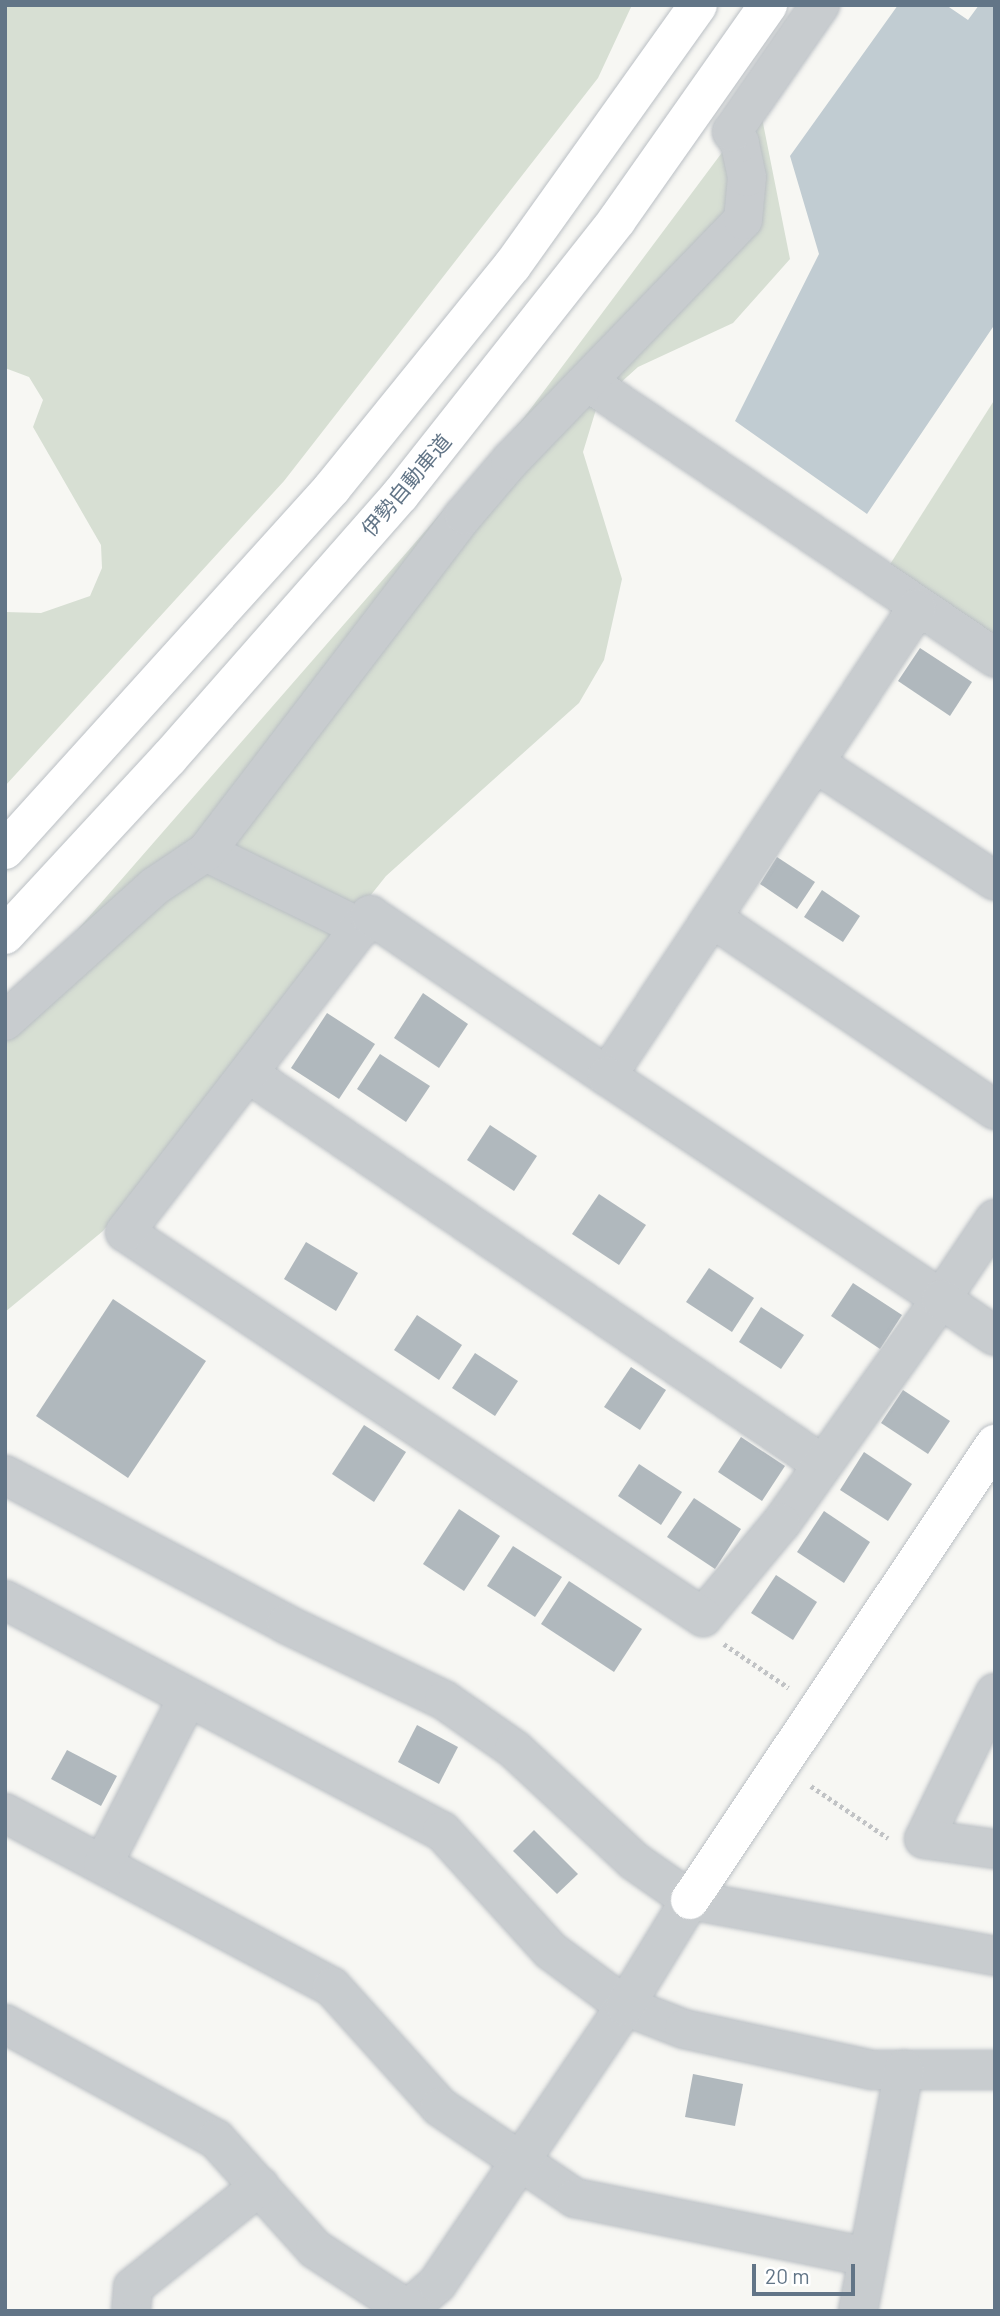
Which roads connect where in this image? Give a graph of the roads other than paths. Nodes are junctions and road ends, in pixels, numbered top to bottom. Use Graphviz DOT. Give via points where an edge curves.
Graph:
graph roads {
  1 [pos="698,5"];
  2 [pos="768,5"];
  3 [pos="820,5"];
  4 [pos="588,382"];
  5 [pos="918,607"];
  6 [pos="995,659"];
  7 [pos="815,763"];
  8 [pos="5,850"];
  9 [pos="206,852"];
  10 [pos="995,881"];
  11 [pos="713,919"];
  12 [pos="360,928"];
  13 [pos="5,935"];
  14 [pos="5,1021"];
  15 [pos="249,1074"];
  16 [pos="607,1076"];
  17 [pos="995,1110"];
  18 [pos="995,1219"];
  19 [pos="941,1298"];
  20 [pos="995,1336"];
  21 [pos="995,1444"];
  22 [pos="822,1464"];
  23 [pos="5,1475"];
  24 [pos="5,1600"];
  25 [pos="995,1693"];
  26 [pos="188,1697"];
  27 [pos="5,1813"];
  28 [pos="995,1849"];
  29 [pos="103,1864"];
  30 [pos="690,1900"];
  31 [pos="995,1956"];
  32 [pos="625,2006"];
  33 [pos="5,2024"];
  34 [pos="904,2069"];
  35 [pos="995,2070"];
  36 [pos="517,2160"];
  37 [pos="260,2186"];
  38 [pos="867,2257"];
  39 [pos="408,2310"];
  40 [pos="131,2311"];
  41 [pos="858,2311"];
  1 -- 8 [label="main road" via="512,266 332,488"];
  2 -- 13 [label="main road, 伊勢自動車道" via="617,220 400,495 169,758"];
  3 -- 4 [label="street" via="732,132 740,143 747,177 743,220"];
  4 -- 5 [label="street"];
  4 -- 9 [label="street" via="464,515"];
  5 -- 6 [label="street"];
  5 -- 7 [label="street"];
  7 -- 10 [label="street"];
  7 -- 11 [label="street"];
  9 -- 12 [label="street"];
  9 -- 14 [label="street" via="155,886"];
  11 -- 16 [label="street"];
  11 -- 17 [label="street"];
  12 -- 15 [label="street"];
  12 -- 16 [label="street" via="370,915"];
  15 -- 22 [label="street"];
  15 -- 22 [label="street" via="125,1232 703,1617 781,1524"];
  16 -- 19 [label="street"];
  18 -- 19 [label="street"];
  19 -- 20 [label="street"];
  19 -- 22 [label="street"];
  21 -- 30 [label="main road"];
  23 -- 30 [label="street" via="286,1624 444,1700 514,1749 634,1861"];
  24 -- 26 [label="street"];
  25 -- 28 [label="street" via="924,1839"];
  26 -- 29 [label="street"];
  26 -- 32 [label="street" via="442,1831 551,1951"];
  27 -- 29 [label="street"];
  29 -- 36 [label="street" via="332,1987 440,2108"];
  30 -- 31 [label="street"];
  30 -- 32 [label="street"];
  32 -- 34 [label="street" via="684,2029 872,2070"];
  32 -- 36 [label="street"];
  33 -- 37 [label="street" via="196,2124"];
  34 -- 35 [label="street"];
  34 -- 38 [label="street"];
  36 -- 38 [label="street" via="575,2198"];
  36 -- 39 [label="street" via="437,2284"];
  37 -- 39 [label="street" via="315,2249"];
  37 -- 40 [label="street" via="133,2287"];
  38 -- 41 [label="street"];
}
